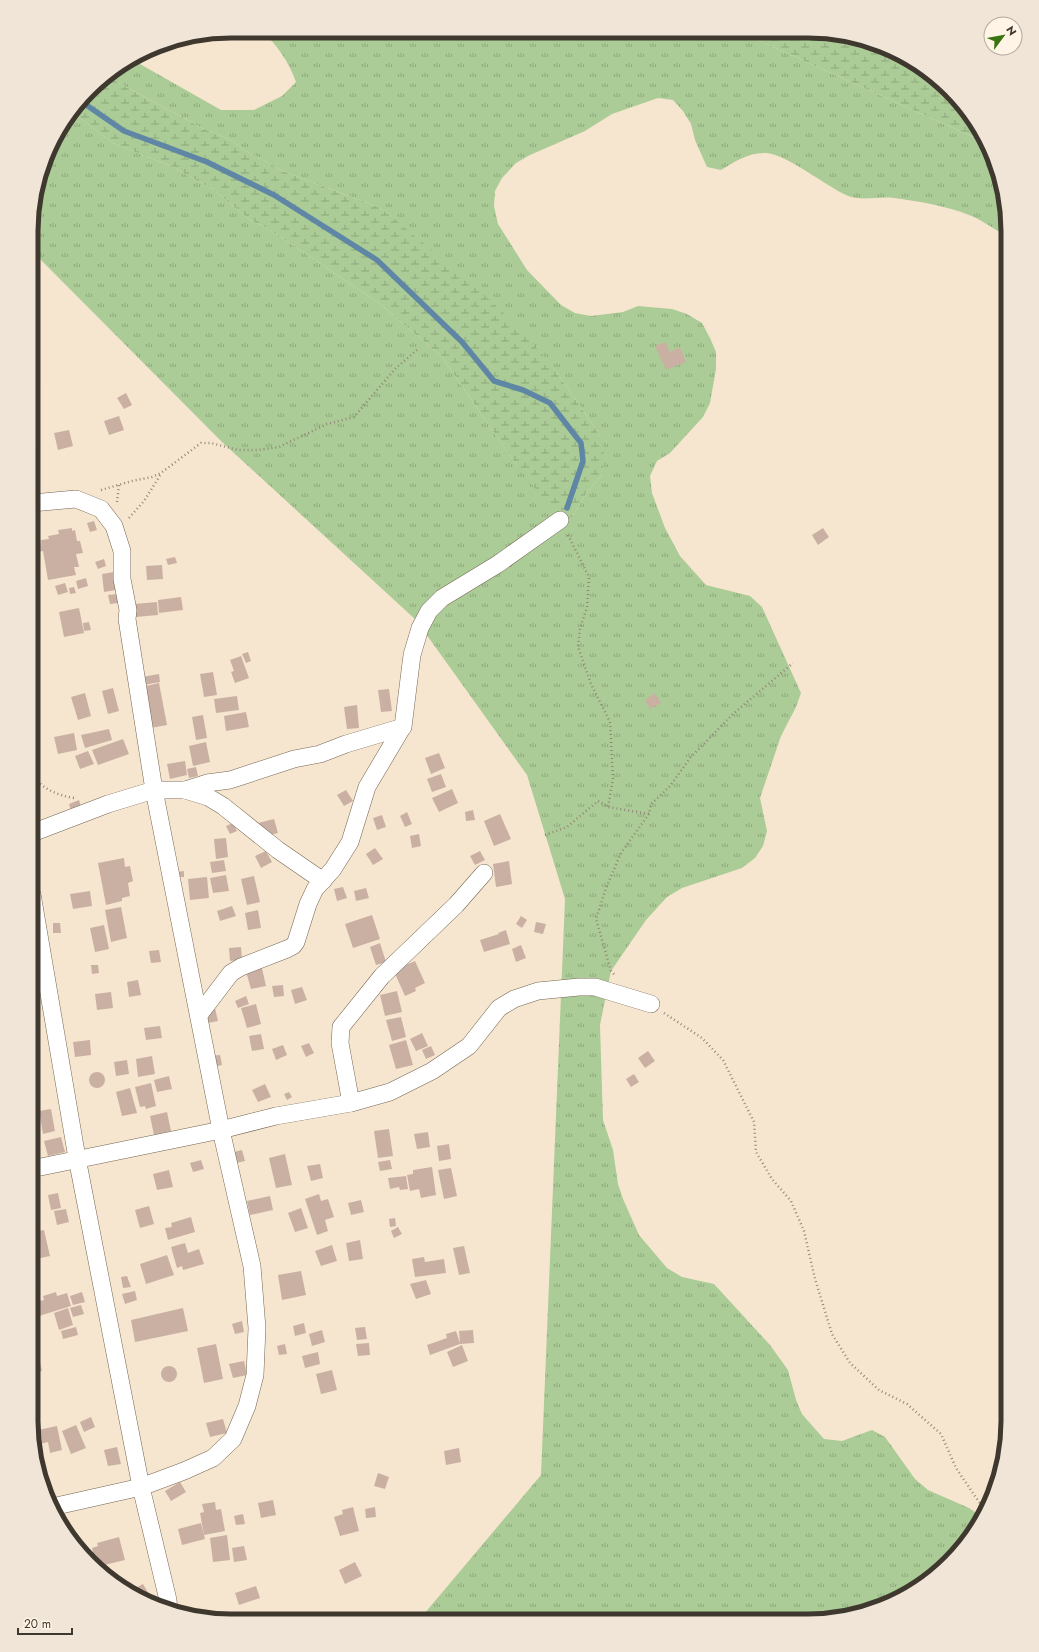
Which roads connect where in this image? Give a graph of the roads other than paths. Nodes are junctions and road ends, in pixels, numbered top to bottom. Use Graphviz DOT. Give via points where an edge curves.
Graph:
graph roads {
  1 [pos="38,502"];
  2 [pos="560,520"];
  3 [pos="402,728"];
  4 [pos="154,790"];
  5 [pos="185,790"];
  6 [pos="38,831"];
  7 [pos="484,873"];
  8 [pos="323,881"];
  9 [pos="38,928"];
  10 [pos="651,1004"];
  11 [pos="199,1015"];
  12 [pos="351,1103"];
  13 [pos="221,1130"];
  14 [pos="78,1158"];
  15 [pos="38,1167"];
  16 [pos="141,1487"];
  17 [pos="57,1506"];
  18 [pos="168,1604"];
  1 -- 4 [label="street" via="76,499 101,509 114,526 122,551 122,579 128,610 127,619"];
  2 -- 3 [label="street" via="512,555 442,598 429,611 420,628 412,655"];
  3 -- 5 [label="street" via="320,754 294,758 230,780 207,783"];
  3 -- 8 [label="street" via="367,786 350,842"];
  4 -- 5 [label="street"];
  4 -- 6 [label="street" via="108,804"];
  4 -- 11 [label="street"];
  5 -- 8 [label="street" via="208,797 223,806 278,850"];
  7 -- 12 [label="street" via="456,905 382,976 341,1027 340,1043"];
  8 -- 11 [label="street" via="308,904 293,946 231,973"];
  9 -- 14 [label="street"];
  10 -- 12 [label="street" via="595,987 579,986 538,991 514,999 499,1008 469,1046 432,1071 390,1092"];
  11 -- 13 [label="street"];
  12 -- 13 [label="street" via="276,1116"];
  13 -- 14 [label="street"];
  13 -- 16 [label="street" via="252,1266 257,1328 254,1375 246,1406 233,1439 213,1458"];
  14 -- 15 [label="street"];
  14 -- 16 [label="street"];
  16 -- 17 [label="street"];
  16 -- 18 [label="street"];
}
